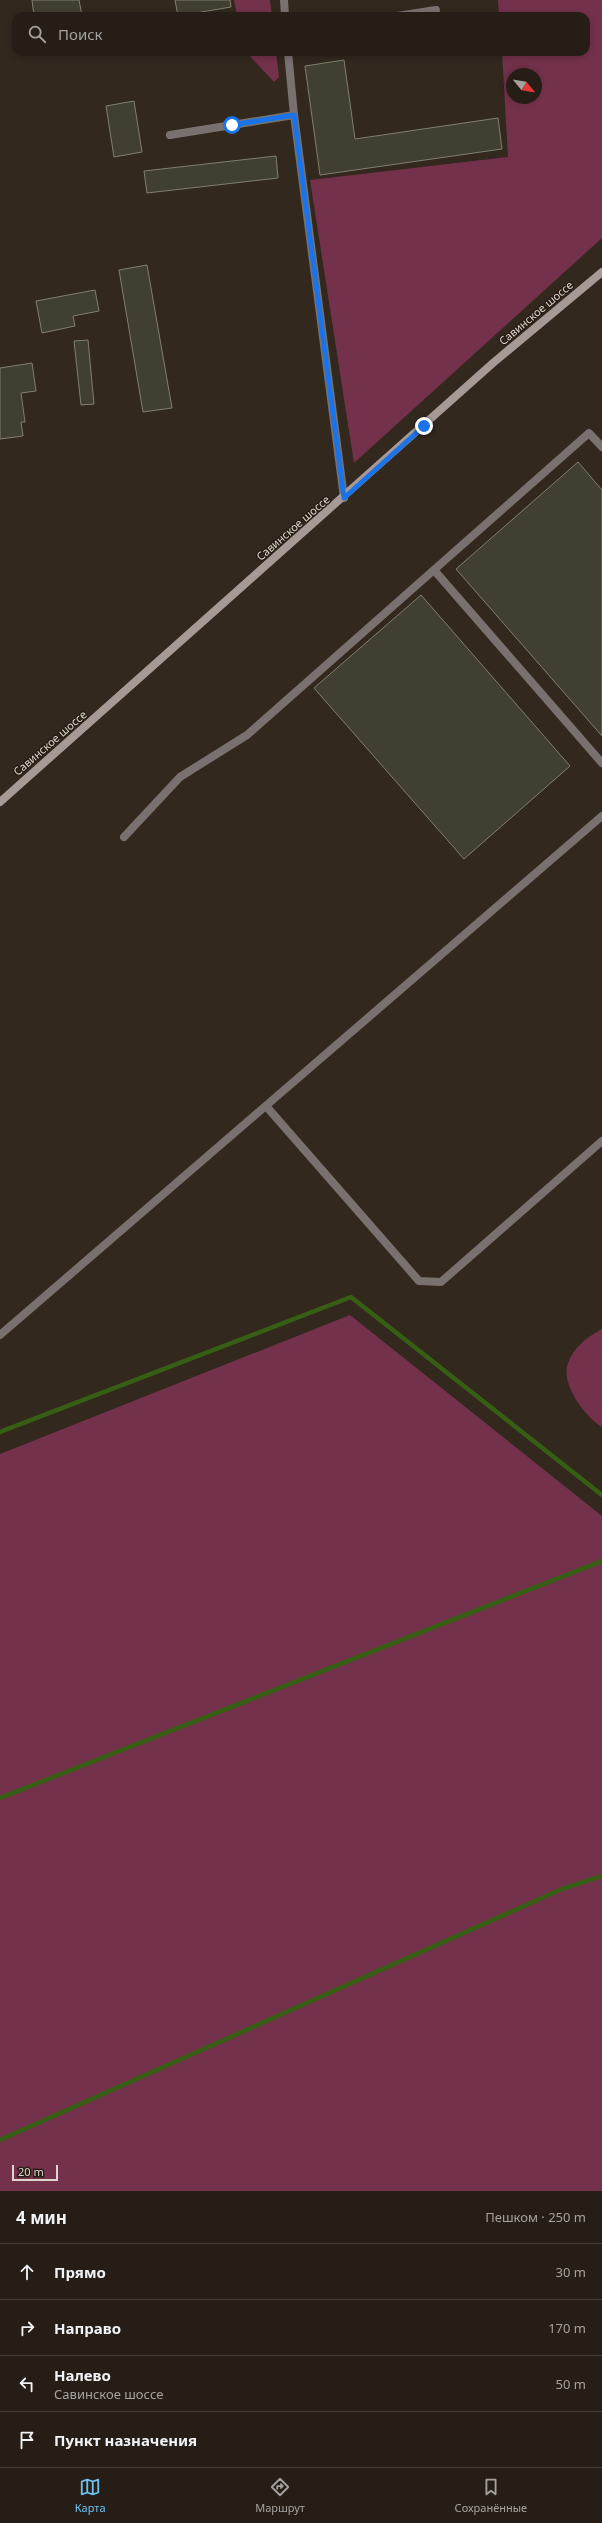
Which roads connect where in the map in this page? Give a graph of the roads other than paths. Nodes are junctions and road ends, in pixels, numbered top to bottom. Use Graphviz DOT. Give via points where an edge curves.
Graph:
graph roads {
  1 [pos="284,0"];
  2 [pos="436,10"];
  3 [pos="285,12"];
  4 [pos="423,12"];
  5 [pos="288,56"];
  6 [pos="294,115"];
  7 [pos="170,135"];
  8 [pos="602,272"];
  9 [pos="602,447"];
  10 [pos="344,498"];
  11 [pos="434,570"];
  12 [pos="602,762"];
  13 [pos="0,802"];
  14 [pos="602,816"];
  15 [pos="124,837"];
  16 [pos="266,1106"];
  17 [pos="602,1142"];
  18 [pos="0,1336"];
  1 -- 3 [label="lane"];
  2 -- 4 [label="lane"];
  5 -- 6 [label="lane"];
  6 -- 7 [label="lane"];
  6 -- 10 [label="lane"];
  8 -- 10 [label="street, Савинское шоссе" via="493,363"];
  9 -- 11 [label="lane" via="589,433"];
  10 -- 13 [label="street, Савинское шоссе"];
  11 -- 12 [label="lane"];
  11 -- 15 [label="lane" via="247,734 180,777"];
  14 -- 16 [label="lane"];
  16 -- 17 [label="lane" via="419,1281 441,1282"];
  16 -- 18 [label="lane"];
}
